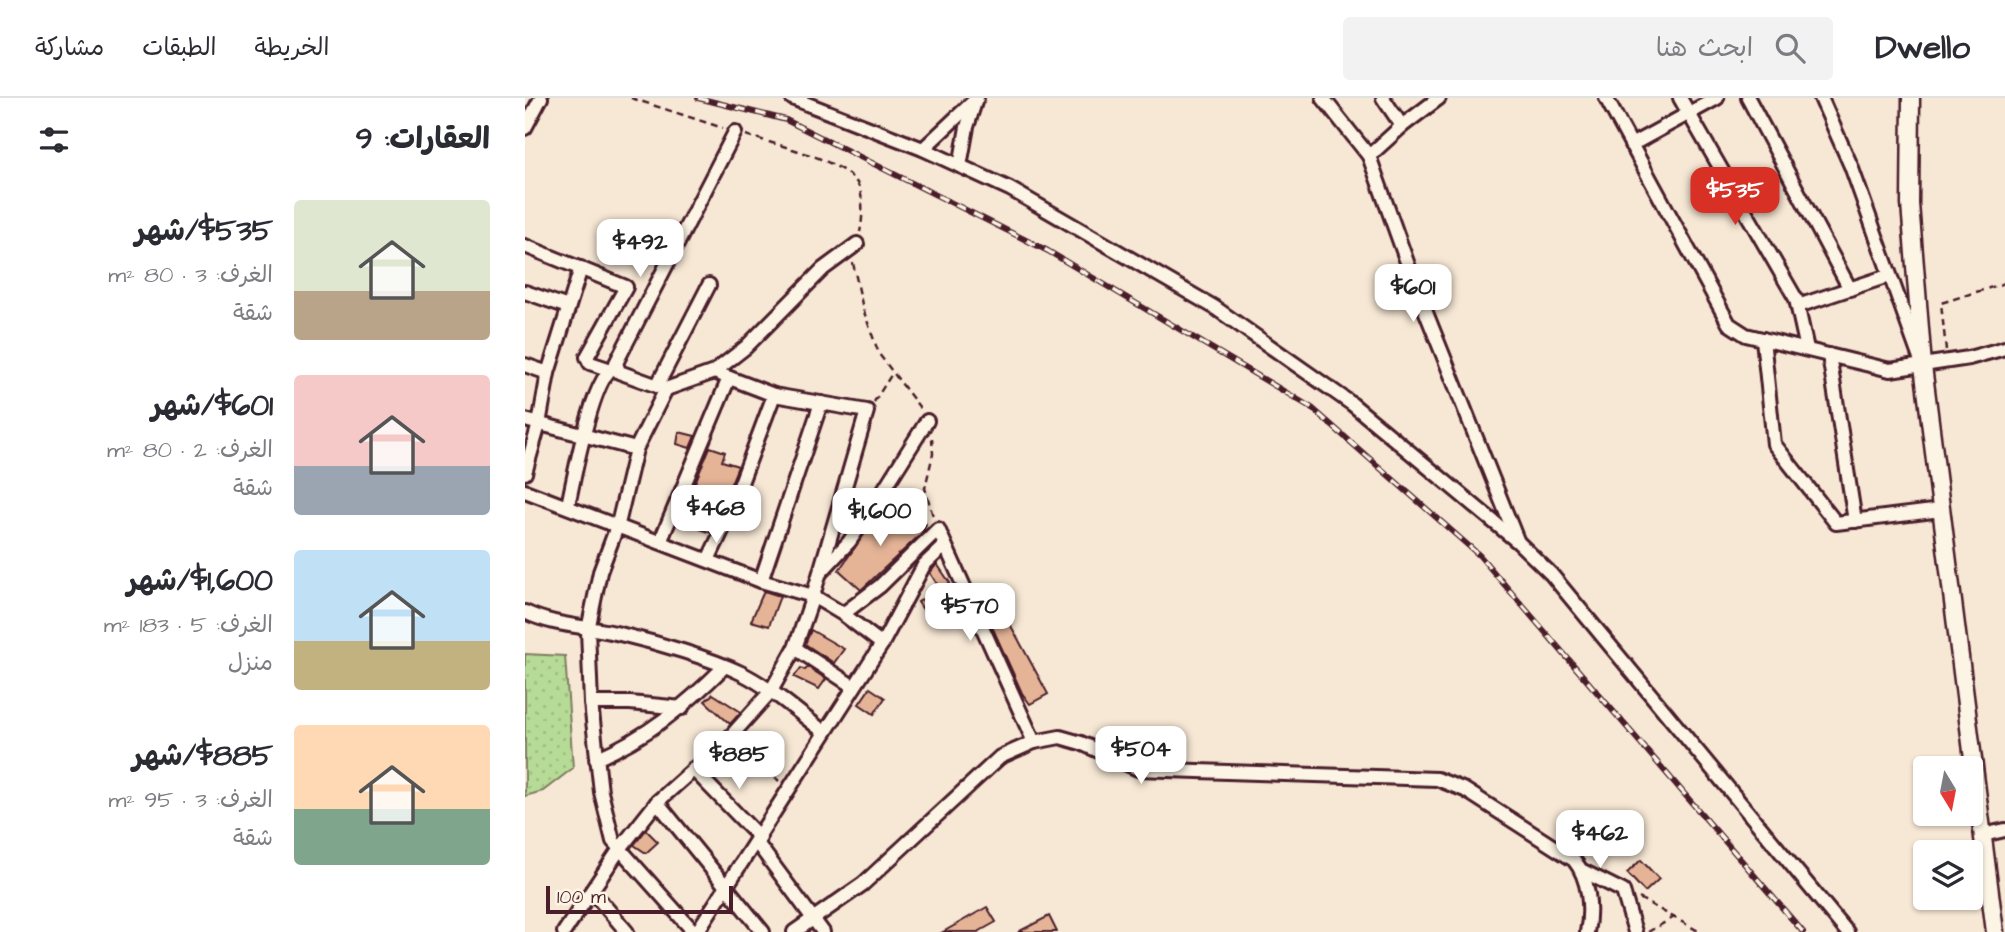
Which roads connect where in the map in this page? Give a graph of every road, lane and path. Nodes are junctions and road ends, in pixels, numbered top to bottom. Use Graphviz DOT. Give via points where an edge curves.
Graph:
graph roads {
  1 [pos="541,98"];
  2 [pos="792,98"];
  3 [pos="976,98"];
  4 [pos="1323,98"];
  5 [pos="1383,98"];
  6 [pos="1439,98"];
  7 [pos="1606,98"];
  8 [pos="1680,98"];
  9 [pos="1717,98"];
  10 [pos="1748,98"];
  11 [pos="1821,98"];
  12 [pos="1911,98"];
  13 [pos="1689,113"];
  14 [pos="1402,126"];
  15 [pos="525,128"];
  16 [pos="735,132"];
  17 [pos="1631,145"];
  18 [pos="923,149"];
  19 [pos="1369,156"];
  20 [pos="960,166"];
  21 [pos="857,244"];
  22 [pos="525,246"];
  23 [pos="581,268"];
  24 [pos="1888,276"];
  25 [pos="2005,283"];
  26 [pos="709,285"];
  27 [pos="1850,289"];
  28 [pos="525,292"];
  29 [pos="1798,306"];
  30 [pos="568,307"];
  31 [pos="1763,339"];
  32 [pos="2005,348"];
  33 [pos="1807,349"];
  34 [pos="1829,355"];
  35 [pos="1947,362"];
  36 [pos="525,365"];
  37 [pos="1923,366"];
  38 [pos="611,368"];
  39 [pos="714,372"];
  40 [pos="893,372"];
  41 [pos="548,373"];
  42 [pos="729,378"];
  43 [pos="661,388"];
  44 [pos="774,394"];
  45 [pos="821,403"];
  46 [pos="867,411"];
  47 [pos="525,420"];
  48 [pos="927,421"];
  49 [pos="539,424"];
  50 [pos="585,436"];
  51 [pos="636,449"];
  52 [pos="525,473"];
  53 [pos="525,491"];
  54 [pos="568,505"];
  55 [pos="1941,510"];
  56 [pos="1855,521"];
  57 [pos="618,524"];
  58 [pos="661,540"];
  59 [pos="1517,542"];
  60 [pos="945,545"];
  61 [pos="708,560"];
  62 [pos="819,575"];
  63 [pos="761,581"];
  64 [pos="813,596"];
  65 [pos="525,612"];
  66 [pos="843,614"];
  67 [pos="588,630"];
  68 [pos="882,644"];
  69 [pos="795,648"];
  70 [pos="724,667"];
  71 [pos="854,687"];
  72 [pos="771,691"];
  73 [pos="591,703"];
  74 [pos="682,708"];
  75 [pos="824,732"];
  76 [pos="731,736"];
  77 [pos="1034,743"];
  78 [pos="596,758"];
  79 [pos="693,769"];
  80 [pos="789,790"];
  81 [pos="657,802"];
  82 [pos="2005,830"];
  83 [pos="1983,835"];
  84 [pos="758,841"];
  85 [pos="619,850"];
  86 [pos="1583,871"];
  87 [pos="727,887"];
  88 [pos="592,891"];
  89 [pos="1623,891"];
  90 [pos="1676,916"];
  91 [pos="813,918"];
  92 [pos="564,932"];
  93 [pos="627,932"];
  94 [pos="696,932"];
  95 [pos="763,932"];
  96 [pos="794,932"];
  97 [pos="823,932"];
  98 [pos="1587,932"];
  99 [pos="1635,932"];
  100 [pos="1648,932"];
  101 [pos="1700,932"];
  102 [pos="1847,932"];
  103 [pos="1995,932"];
  1 -- 15 [label="street"];
  2 -- 18 [label="street"];
  3 -- 18 [label="street"];
  3 -- 20 [label="street"];
  4 -- 19 [label="street"];
  5 -- 14 [label="street"];
  6 -- 14 [label="street"];
  7 -- 17 [label="street"];
  8 -- 13 [label="street"];
  9 -- 13 [label="street"];
  10 -- 27 [label="street"];
  11 -- 24 [label="street" via="1851,166"];
  12 -- 37 [label="street" via="1910,204"];
  13 -- 17 [label="street"];
  13 -- 29 [label="street"];
  14 -- 19 [label="street"];
  16 -- 38 [label="street"];
  17 -- 31 [label="street" via="1729,324"];
  18 -- 20 [label="street"];
  19 -- 59 [label="street"];
  20 -- 59 [label="street" via="1010,188 1214,307 1352,404"];
  21 -- 39 [label="street" via="823,269 746,347"];
  22 -- 23 [label="street"];
  23 -- 30 [label="street"];
  23 -- 38 [label="street" via="626,287 587,357 590,363"];
  24 -- 27 [label="street"];
  24 -- 37 [label="street"];
  25 -- 35 [label="path" via="1941,303"];
  26 -- 43 [label="street"];
  27 -- 29 [label="street"];
  28 -- 30 [label="street"];
  29 -- 33 [label="street"];
  30 -- 41 [label="street"];
  31 -- 33 [label="street"];
  31 -- 56 [label="street" via="1774,444 1836,523"];
  32 -- 35 [label="street"];
  33 -- 34 [label="street"];
  34 -- 37 [label="street" via="1891,370"];
  34 -- 56 [label="street"];
  35 -- 37 [label="street"];
  36 -- 41 [label="street"];
  37 -- 55 [label="street"];
  38 -- 43 [label="street"];
  38 -- 50 [label="street" via="595,395"];
  39 -- 42 [label="street"];
  39 -- 43 [label="street"];
  40 -- 46 [label="path"];
  41 -- 49 [label="street"];
  42 -- 44 [label="street"];
  42 -- 58 [label="street"];
  43 -- 51 [label="street"];
  44 -- 45 [label="street"];
  44 -- 61 [label="street"];
  45 -- 46 [label="street"];
  45 -- 63 [label="street"];
  46 -- 62 [label="street"];
  47 -- 49 [label="street"];
  48 -- 62 [label="street" via="849,542"];
  49 -- 50 [label="street"];
  49 -- 52 [label="street"];
  50 -- 51 [label="street"];
  50 -- 54 [label="street"];
  51 -- 57 [label="street"];
  53 -- 54 [label="street"];
  54 -- 57 [label="street"];
  55 -- 56 [label="street"];
  55 -- 83 [label="street"];
  57 -- 58 [label="street"];
  57 -- 67 [label="street" via="600,572"];
  58 -- 61 [label="street"];
  59 -- 102 [label="street" via="1551,574"];
  60 -- 66 [label="street" via="938,529 880,586"];
  60 -- 68 [label="street" via="924,565"];
  60 -- 77 [label="street"];
  61 -- 63 [label="street"];
  62 -- 64 [label="street"];
  63 -- 64 [label="street"];
  64 -- 66 [label="street"];
  64 -- 69 [label="street"];
  65 -- 67 [label="street"];
  66 -- 68 [label="street"];
  67 -- 70 [label="street" via="622,634"];
  67 -- 73 [label="street"];
  68 -- 71 [label="street"];
  69 -- 71 [label="street"];
  69 -- 72 [label="street"];
  70 -- 72 [label="street"];
  70 -- 74 [label="street"];
  71 -- 75 [label="street"];
  72 -- 75 [label="street"];
  72 -- 76 [label="street"];
  73 -- 74 [label="street"];
  73 -- 78 [label="street"];
  74 -- 78 [label="street"];
  75 -- 80 [label="street"];
  76 -- 79 [label="street"];
  76 -- 80 [label="path"];
  77 -- 86 [label="street" via="1060,737 1138,769 1437,779 1465,790 1574,859"];
  77 -- 91 [label="street" via="1000,757 863,884"];
  78 -- 85 [label="street" via="608,830"];
  79 -- 81 [label="street"];
  79 -- 84 [label="street"];
  80 -- 84 [label="street"];
  81 -- 85 [label="street"];
  81 -- 87 [label="street"];
  82 -- 83 [label="street"];
  83 -- 103 [label="street"];
  84 -- 87 [label="street"];
  84 -- 91 [label="street"];
  85 -- 88 [label="street"];
  85 -- 94 [label="street"];
  86 -- 89 [label="street"];
  86 -- 98 [label="street" via="1590,920"];
  87 -- 94 [label="street"];
  87 -- 95 [label="street"];
  88 -- 92 [label="street"];
  88 -- 93 [label="street"];
  89 -- 90 [label="path"];
  89 -- 99 [label="street"];
  90 -- 100 [label="path"];
  90 -- 101 [label="path"];
  91 -- 96 [label="street"];
  91 -- 97 [label="street"];
}
